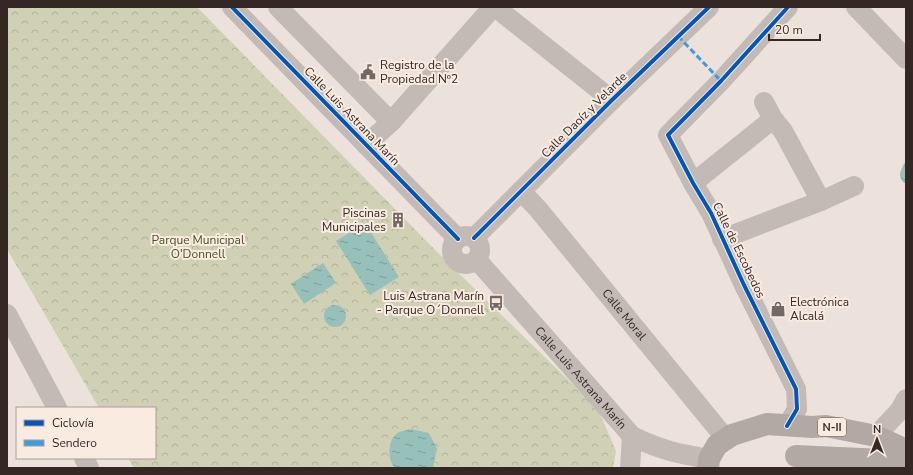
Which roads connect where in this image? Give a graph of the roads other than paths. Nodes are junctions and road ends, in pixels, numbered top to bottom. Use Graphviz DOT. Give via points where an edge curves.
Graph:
graph roads {
  1 [pos="232,7"];
  2 [pos="278,7"];
  3 [pos="494,7"];
  4 [pos="708,7"];
  5 [pos="788,7"];
  6 [pos="856,7"];
  7 [pos="906,59"];
  8 [pos="612,100"];
  9 [pos="391,122"];
  10 [pos="366,144"];
  11 [pos="693,183"];
  12 [pos="854,186"];
  13 [pos="521,191"];
  14 [pos="821,201"];
  15 [pos="466,238"];
  16 [pos="722,239"];
  17 [pos="7,314"];
  18 [pos="906,399"];
  19 [pos="56,407"];
  20 [pos="787,426"];
  21 [pos="632,436"];
  22 [pos="876,436"];
  23 [pos="726,439"];
  24 [pos="906,450"];
  25 [pos="906,456"];
  26 [pos="84,459"];
  27 [pos="708,463"];
  28 [pos="792,463"];
  29 [pos="841,463"];
  30 [pos="89,468"];
  31 [pos="630,468"];
  1 -- 10 [label="street, Calle Luis Astrana Marín"];
  2 -- 9 [label="street, Calle Luis Astrana Marín"];
  3 -- 8 [label="street"];
  3 -- 9 [label="street"];
  4 -- 8 [label="street, Calle Daoíz y Velarde"];
  5 -- 11 [label="street, Calle de Escobedos" via="721,81 668,134"];
  6 -- 7 [label="street"];
  8 -- 13 [label="street, Calle Daoíz y Velarde"];
  9 -- 10 [label="street"];
  10 -- 15 [label="street, Calle Luis Astrana Marín"];
  11 -- 14 [label="street" via="768,111 783,131"];
  11 -- 16 [label="street, Calle de Escobedos" via="711,213"];
  12 -- 14 [label="street"];
  13 -- 15 [label="street, Calle Daoíz y Velarde"];
  13 -- 23 [label="street, Calle Moral"];
  14 -- 16 [label="street"];
  15 -- 21 [label="street, Calle Luis Astrana Marín" via="477,241 480,246 480,256 477,260"];
  16 -- 20 [label="street, Calle de Escobedos" via="796,388 797,409"];
  17 -- 19 [label="street"];
  18 -- 22 [label="street" via="900,410"];
  20 -- 22 [label="main road, N-II" via="826,426"];
  20 -- 23 [label="main road" via="767,424"];
  20 -- 28 [label="main road" via="799,442"];
  21 -- 27 [label="street, Calle Luis Astrana Marín" via="654,447"];
  21 -- 31 [label="street"];
  22 -- 24 [label="main road, N-II"];
  23 -- 27 [label="main road" via="717,445"];
  25 -- 29 [label="main road"];
  26 -- 30 [label="street"];
  28 -- 29 [label="main road"];
}
